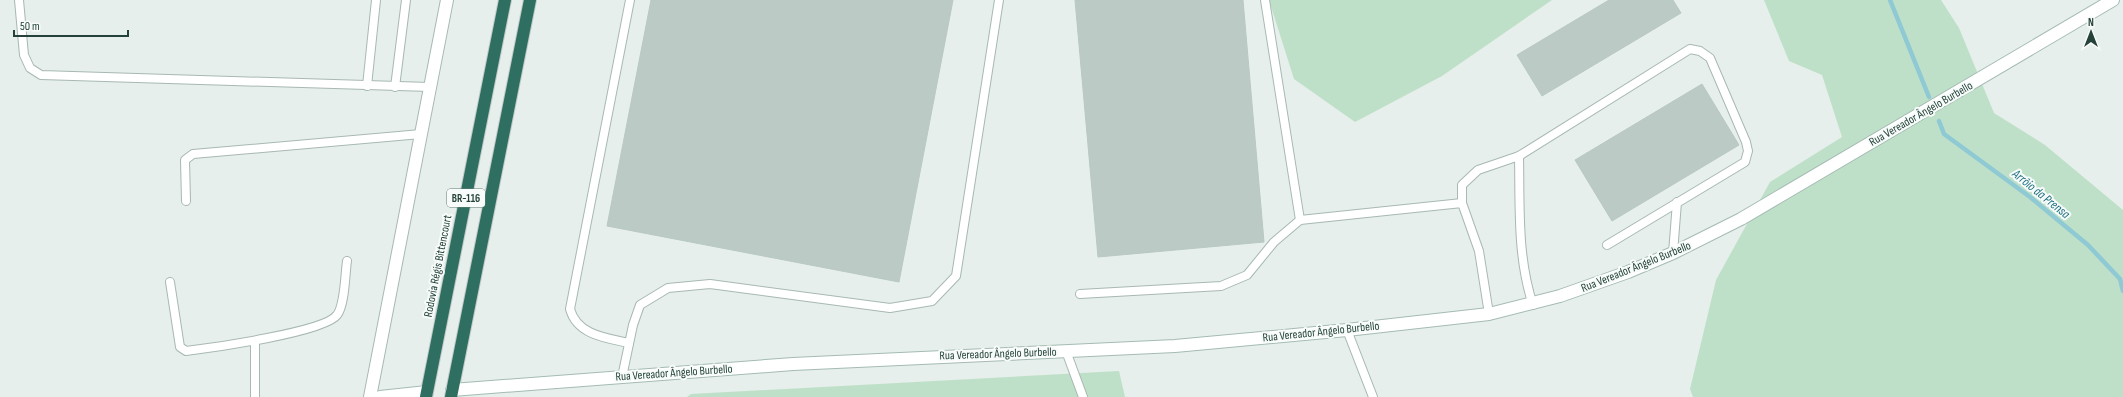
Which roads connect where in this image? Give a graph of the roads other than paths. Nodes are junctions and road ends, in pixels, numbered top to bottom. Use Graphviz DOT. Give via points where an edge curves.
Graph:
graph roads {
  1 [pos="19,0"];
  2 [pos="376,0"];
  3 [pos="406,0"];
  4 [pos="447,0"];
  5 [pos="505,0"];
  6 [pos="530,0"];
  7 [pos="630,0"];
  8 [pos="999,0"];
  9 [pos="1265,0"];
  10 [pos="2113,0"];
  11 [pos="367,86"];
  12 [pos="395,87"];
  13 [pos="430,87"];
  14 [pos="421,134"];
  15 [pos="1520,156"];
  16 [pos="186,201"];
  17 [pos="1677,202"];
  18 [pos="1462,203"];
  19 [pos="1300,220"];
  20 [pos="1607,245"];
  21 [pos="1674,253"];
  22 [pos="347,261"];
  23 [pos="170,282"];
  24 [pos="1080,294"];
  25 [pos="1533,304"];
  26 [pos="1489,314"];
  27 [pos="1348,330"];
  28 [pos="255,341"];
  29 [pos="629,343"];
  30 [pos="1066,351"];
  31 [pos="622,377"];
  32 [pos="427,394"];
  33 [pos="452,394"];
  34 [pos="255,397"];
  35 [pos="370,397"];
  36 [pos="380,397"];
  37 [pos="1083,397"];
  38 [pos="1373,397"];
  1 -- 11 [label="lane" via="24,55 30,68 41,75"];
  2 -- 11 [label="lane"];
  3 -- 12 [label="lane"];
  4 -- 13 [label="main road"];
  5 -- 32 [label="highway, Rodovia Régis Bittencourt / BR-116"];
  6 -- 33 [label="highway, BR-116"];
  7 -- 29 [label="lane" via="570,309 573,320 592,335"];
  8 -- 29 [label="lane" via="956,276 932,302 890,308 710,284 668,288 640,304"];
  9 -- 19 [label="lane"];
  10 -- 21 [label="main road, Rua Vereador Ângelo Burbello" via="1741,219"];
  11 -- 12 [label="lane"];
  12 -- 13 [label="lane"];
  13 -- 14 [label="main road"];
  14 -- 16 [label="lane" via="193,154 185,160"];
  14 -- 35 [label="main road"];
  15 -- 17 [label="lane" via="1690,49 1700,50 1710,58 1748,151 1745,162"];
  15 -- 18 [label="lane" via="1478,170 1462,185"];
  15 -- 25 [label="lane" via="1520,236 1526,286"];
  17 -- 20 [label="lane"];
  17 -- 21 [label="lane"];
  18 -- 19 [label="lane"];
  18 -- 26 [label="lane" via="1478,250"];
  19 -- 24 [label="lane" via="1274,242 1247,275 1221,286"];
  21 -- 25 [label="main road, Rua Vereador Ângelo Burbello" via="1602,282"];
  22 -- 28 [label="lane" via="341,307 337,316 327,323"];
  23 -- 28 [label="lane" via="180,347 186,351"];
  25 -- 26 [label="main road, Rua Vereador Ângelo Burbello"];
  26 -- 27 [label="main road, Rua Vereador Ângelo Burbello"];
  27 -- 30 [label="main road, Rua Vereador Ângelo Burbello" via="1182,345"];
  27 -- 38 [label="lane"];
  28 -- 34 [label="lane"];
  29 -- 31 [label="lane"];
  30 -- 31 [label="main road, Rua Vereador Ângelo Burbello" via="793,364"];
  30 -- 37 [label="lane"];
  31 -- 33 [label="main road, Rua Vereador Ângelo Burbello"];
  32 -- 36 [label="main road"];
}
